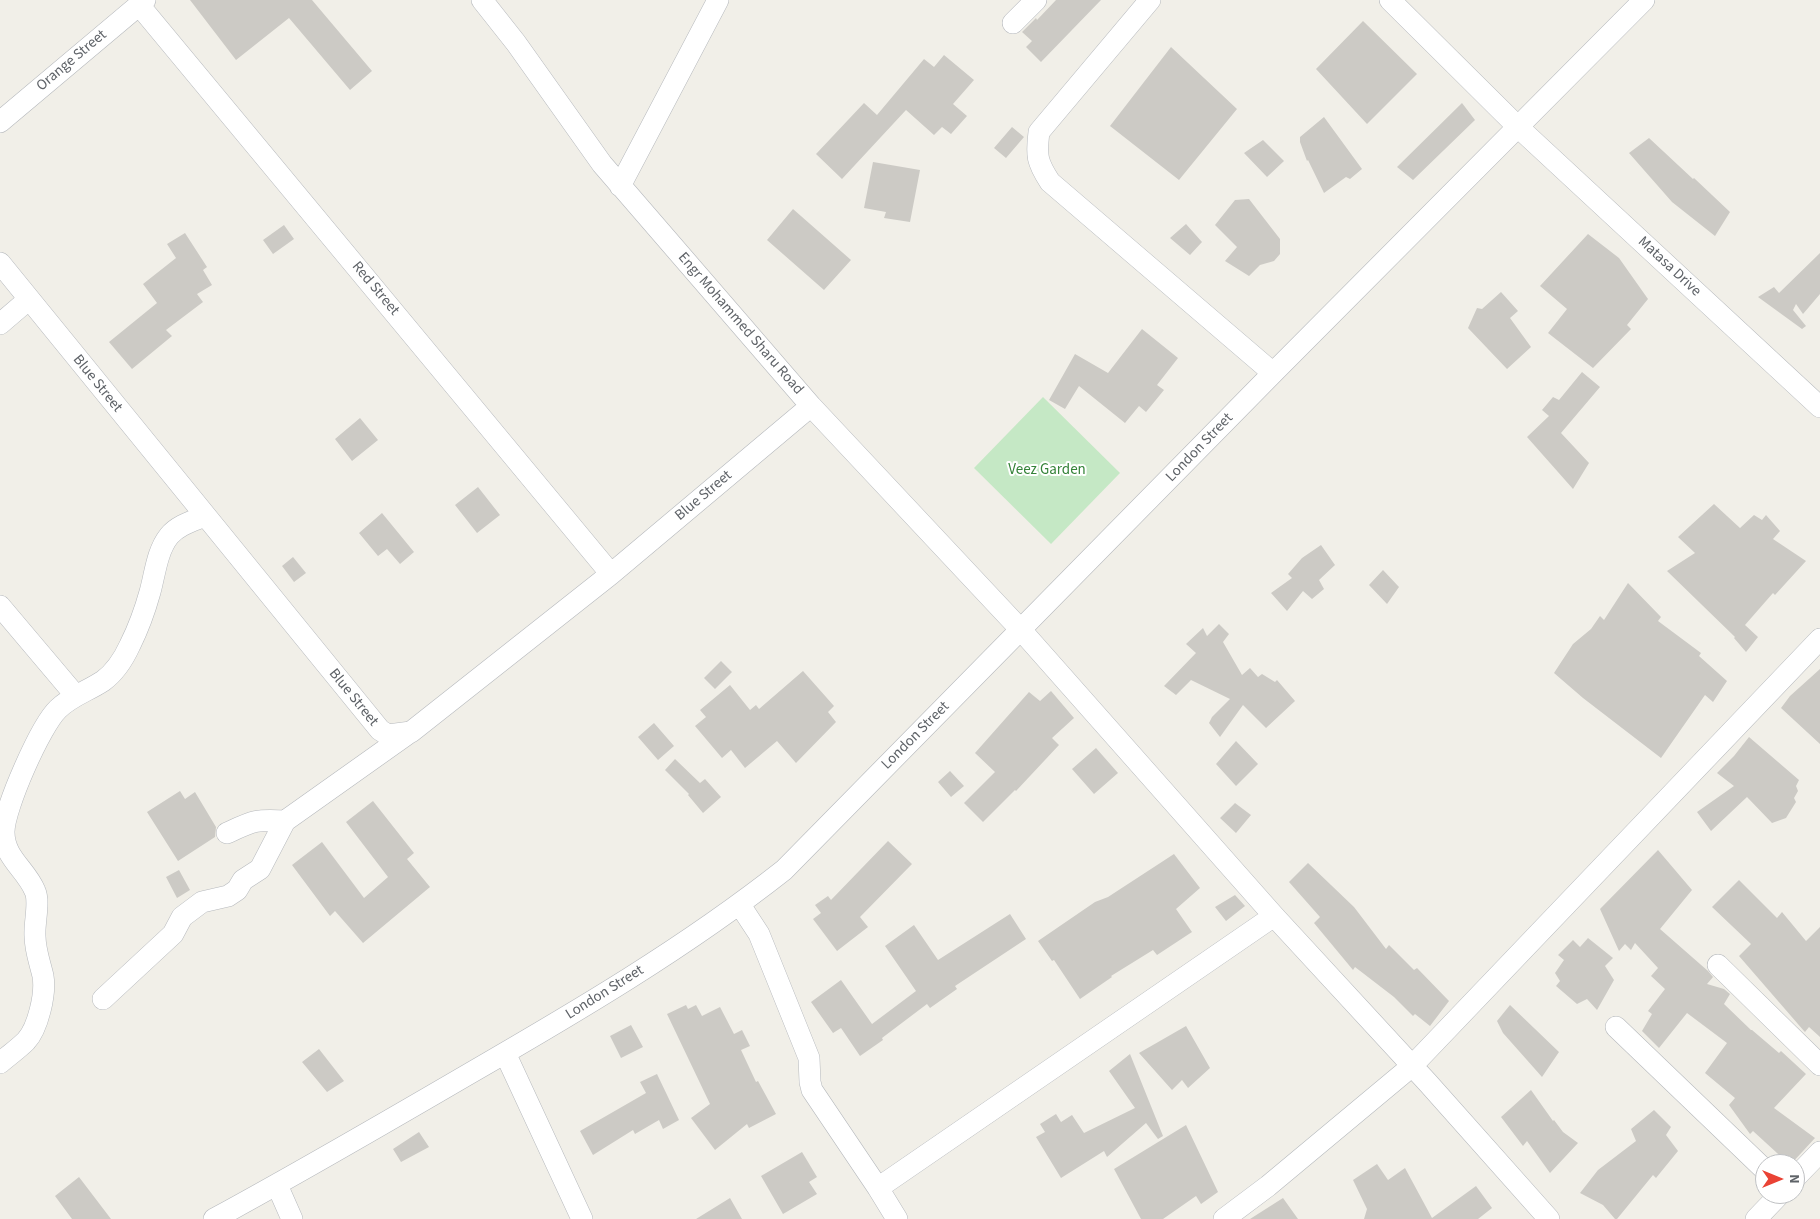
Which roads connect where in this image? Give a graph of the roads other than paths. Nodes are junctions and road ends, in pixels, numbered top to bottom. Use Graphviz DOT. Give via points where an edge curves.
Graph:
graph roads {
  1 [pos="482,0"];
  2 [pos="718,0"];
  3 [pos="1036,0"];
  4 [pos="1150,0"];
  5 [pos="1390,0"];
  6 [pos="1644,0"];
  7 [pos="142,2"];
  8 [pos="1013,23"];
  9 [pos="0,122"];
  10 [pos="1518,127"];
  11 [pos="620,186"];
  12 [pos="0,263"];
  13 [pos="28,300"];
  14 [pos="0,324"];
  15 [pos="1273,373"];
  16 [pos="811,406"];
  17 [pos="1820,407"];
  18 [pos="205,516"];
  19 [pos="611,574"];
  20 [pos="0,606"];
  21 [pos="1021,630"];
  22 [pos="1820,639"];
  23 [pos="76,696"];
  24 [pos="411,732"];
  25 [pos="285,821"];
  26 [pos="227,833"];
  27 [pos="740,904"];
  28 [pos="1274,916"];
  29 [pos="1718,965"];
  30 [pos="103,998"];
  31 [pos="1616,1027"];
  32 [pos="505,1053"];
  33 [pos="0,1063"];
  34 [pos="1820,1065"];
  35 [pos="1412,1066"];
  36 [pos="1820,1152"];
  37 [pos="1755,1160"];
  38 [pos="1805,1168"];
  39 [pos="277,1185"];
  40 [pos="878,1188"];
  41 [pos="1770,1204"];
  42 [pos="214,1219"];
  43 [pos="292,1219"];
  44 [pos="582,1219"];
  45 [pos="896,1219"];
  46 [pos="1224,1219"];
  47 [pos="1549,1219"];
  48 [pos="1756,1219"];
  1 -- 11 [label="street, Engr Mohammed Sharu Road"];
  2 -- 11 [label="street"];
  3 -- 8 [label="street"];
  4 -- 15 [label="street" via="1039,132 1039,166 1050,182"];
  5 -- 10 [label="street, Matasa Drive"];
  6 -- 10 [label="street, London Street"];
  7 -- 9 [label="street, Orange Street"];
  7 -- 19 [label="street, Red Street"];
  10 -- 15 [label="street, London Street"];
  10 -- 17 [label="street, Matasa Drive"];
  11 -- 16 [label="street, Engr Mohammed Sharu Road"];
  12 -- 13 [label="street, Blue Street"];
  13 -- 14 [label="street"];
  13 -- 18 [label="street, Blue Street"];
  15 -- 21 [label="street, London Street"];
  16 -- 19 [label="street, Blue Street"];
  16 -- 21 [label="street, Engr Mohammed Sharu Road"];
  18 -- 23 [label="street" via="179,527 170,535 162,547 150,594 131,645 104,680"];
  18 -- 24 [label="street, Blue Street" via="380,730 388,735"];
  19 -- 24 [label="street, Blue Street"];
  20 -- 23 [label="street"];
  21 -- 27 [label="street, London Street" via="784,870"];
  21 -- 28 [label="street, Engr Mohammed Sharu Road"];
  22 -- 35 [label="street"];
  23 -- 33 [label="street" via="47,722 8,809 4,832 6,846 36,892 35,936 43,995 27,1040"];
  24 -- 25 [label="street"];
  25 -- 26 [label="street" via="262,819"];
  25 -- 30 [label="street" via="260,869 243,880 232,894 202,902 182,917 173,934"];
  27 -- 32 [label="street, London Street" via="680,946"];
  27 -- 40 [label="street" via="759,934 809,1058 812,1090"];
  28 -- 35 [label="street, Engr Mohammed Sharu Road"];
  28 -- 40 [label="street"];
  29 -- 34 [label="street"];
  31 -- 37 [label="street"];
  32 -- 39 [label="street, London Street"];
  32 -- 44 [label="street"];
  35 -- 46 [label="street"];
  35 -- 47 [label="street, Engr Mohammed Sharu Road"];
  36 -- 38 [label="street"];
  39 -- 42 [label="street, London Street"];
  39 -- 43 [label="street"];
  40 -- 45 [label="street"];
  41 -- 48 [label="street"];
}
